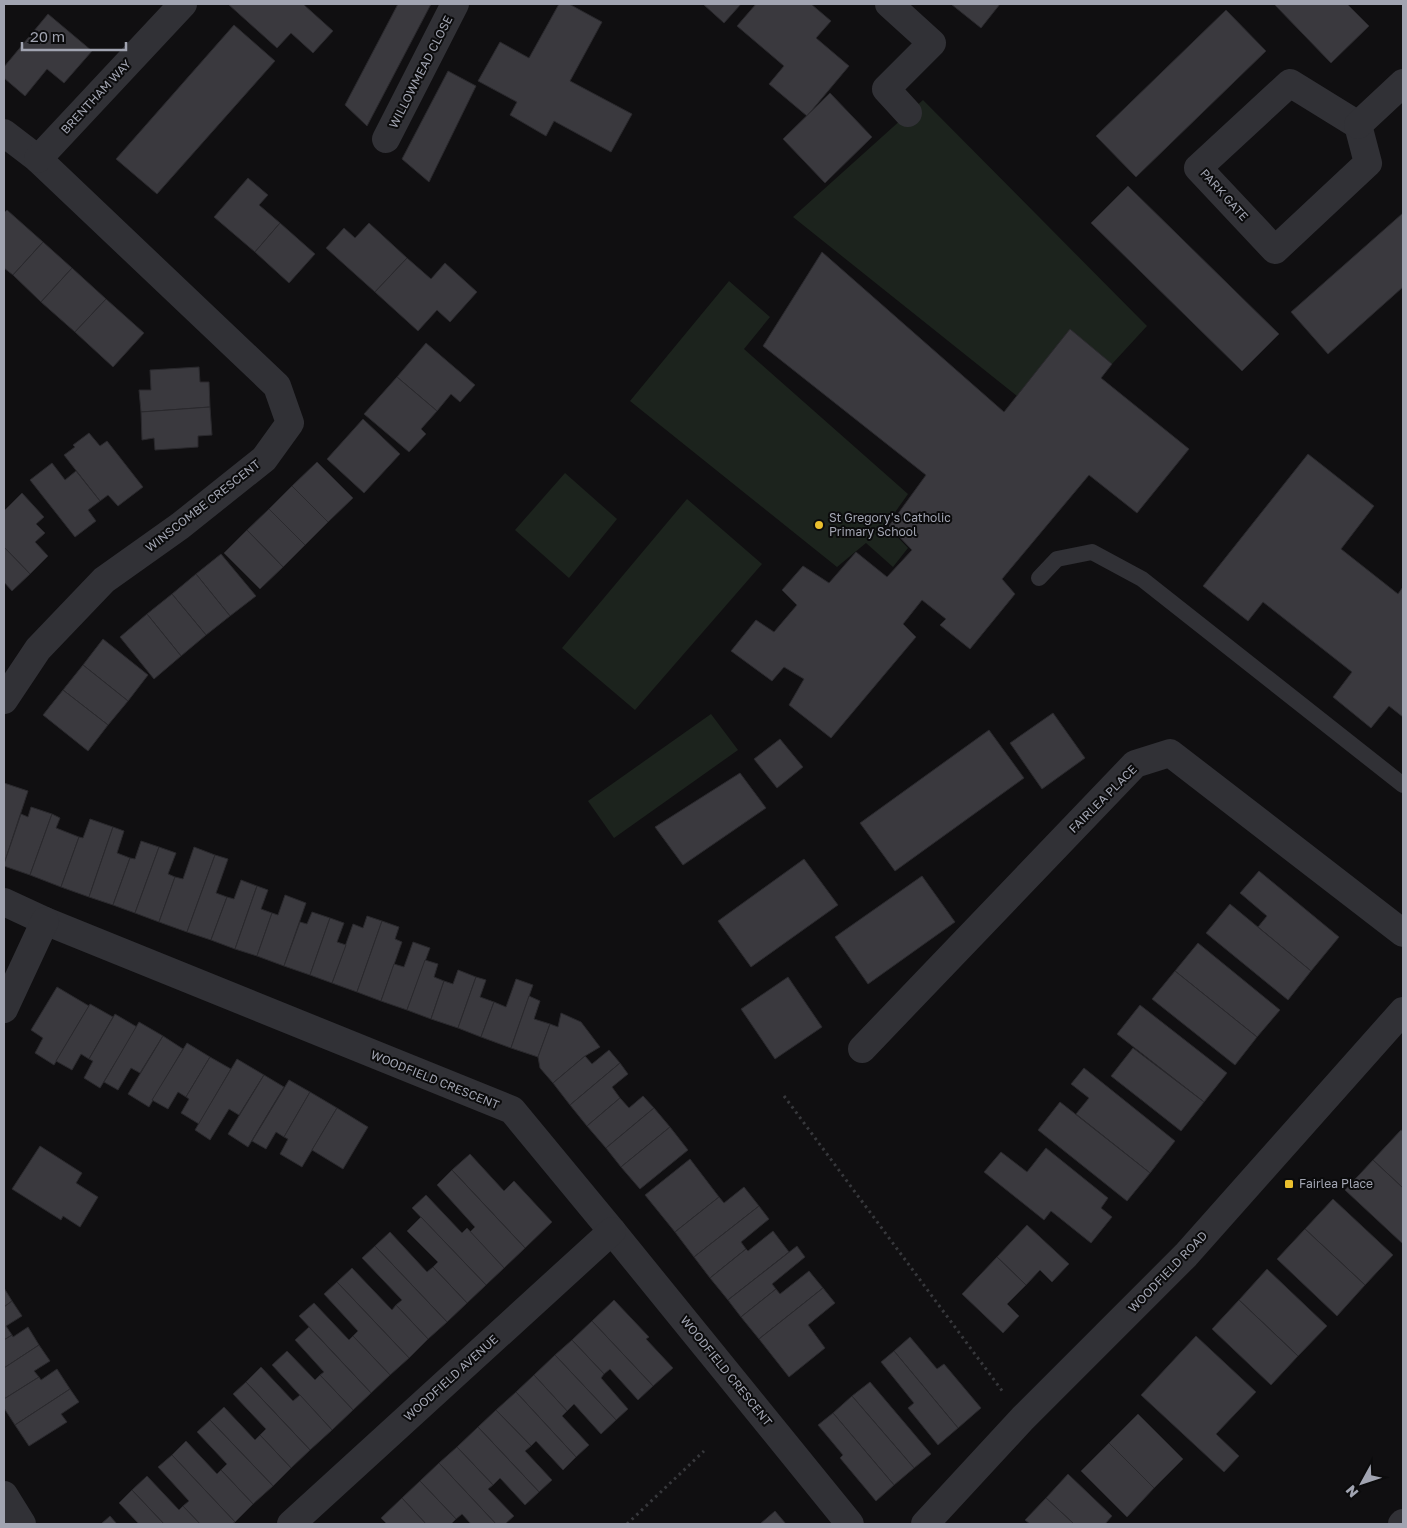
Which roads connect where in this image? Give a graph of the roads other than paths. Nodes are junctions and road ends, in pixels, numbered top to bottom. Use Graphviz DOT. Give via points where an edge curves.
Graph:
graph roads {
  1 [pos="183,4"];
  2 [pos="455,4"];
  3 [pos="888,4"];
  4 [pos="1403,83"];
  5 [pos="908,113"];
  6 [pos="1358,125"];
  7 [pos="4,133"];
  8 [pos="386,140"];
  9 [pos="38,160"];
  10 [pos="1039,578"];
  11 [pos="4,700"];
  12 [pos="1403,784"];
  13 [pos="4,902"];
  14 [pos="45,922"];
  15 [pos="1403,933"];
  16 [pos="4,1009"];
  17 [pos="1403,1012"];
  18 [pos="862,1049"];
  19 [pos="612,1231"];
  20 [pos="4,1495"];
  21 [pos="22,1524"];
  22 [pos="291,1524"];
  23 [pos="850,1524"];
  24 [pos="925,1524"];
  1 -- 9 [label="street, BRENTHAM WAY"];
  2 -- 8 [label="street, WILLOWMEAD CLOSE"];
  3 -- 5 [label="street" via="932,43 886,89"];
  4 -- 6 [label="street"];
  6 -- 6 [label="street, PARK GATE" via="1290,83 1198,168 1275,250 1368,163"];
  7 -- 9 [label="street"];
  9 -- 11 [label="street, WINSCOMBE CRESCENT" via="277,386 290,423 264,459 180,526 104,580 38,649"];
  10 -- 12 [label="lane" via="1058,559 1092,552 1142,579"];
  13 -- 14 [label="street, WOODFIELD CRESCENT"];
  14 -- 16 [label="street"];
  14 -- 19 [label="street, WOODFIELD CRESCENT" via="512,1110"];
  15 -- 18 [label="street, FAIRLEA PLACE" via="1170,753 1135,764"];
  17 -- 24 [label="street, WOODFIELD ROAD" via="1186,1255 1023,1418"];
  19 -- 22 [label="street, WOODFIELD AVENUE"];
  19 -- 23 [label="street, WOODFIELD CRESCENT"];
  20 -- 21 [label="street"];
}
